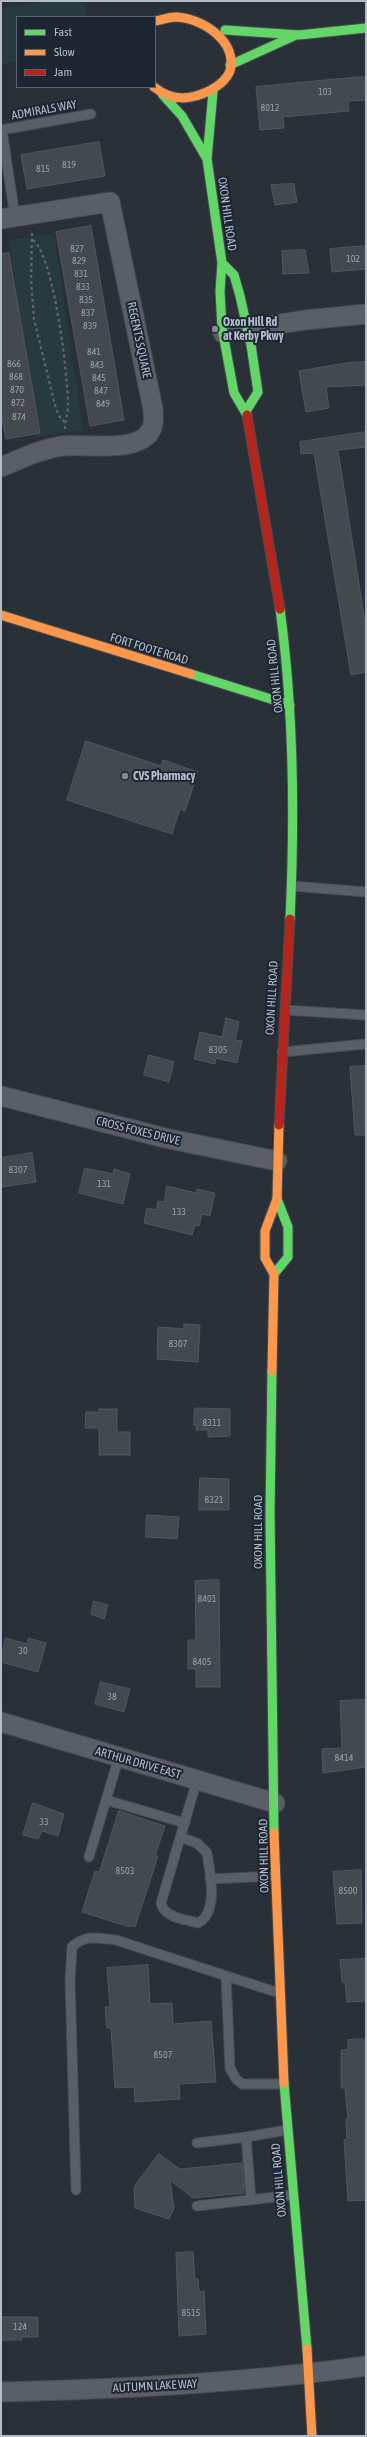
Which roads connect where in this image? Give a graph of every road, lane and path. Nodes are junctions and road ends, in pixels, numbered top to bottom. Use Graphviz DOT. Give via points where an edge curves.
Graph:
graph roads {
  1 [pos="192,10"];
  2 [pos="156,16"];
  3 [pos="218,22"];
  4 [pos="366,28"];
  5 [pos="225,30"];
  6 [pos="299,34"];
  7 [pos="230,65"];
  8 [pos="155,88"];
  9 [pos="213,92"];
  10 [pos="162,94"];
  11 [pos="92,114"];
  12 [pos="1,130"];
  13 [pos="207,159"];
  14 [pos="8,218"];
  15 [pos="222,263"];
  16 [pos="366,314"];
  17 [pos="247,330"];
  18 [pos="223,333"];
  19 [pos="246,411"];
  20 [pos="65,422"];
  21 [pos="1,467"];
  22 [pos="1,615"];
  23 [pos="290,705"];
  24 [pos="290,886"];
  25 [pos="366,892"];
  26 [pos="284,1010"];
  27 [pos="366,1015"];
  28 [pos="366,1044"];
  29 [pos="282,1052"];
  30 [pos="1,1096"];
  31 [pos="277,1161"];
  32 [pos="277,1199"];
  33 [pos="274,1274"];
  34 [pos="1,1722"];
  35 [pos="118,1757"];
  36 [pos="197,1780"];
  37 [pos="106,1800"];
  38 [pos="275,1803"];
  39 [pos="185,1823"];
  40 [pos="180,1837"];
  41 [pos="89,1858"];
  42 [pos="275,1876"];
  43 [pos="210,1879"];
  44 [pos="226,1976"];
  45 [pos="279,1993"];
  46 [pos="284,2084"];
  47 [pos="287,2130"];
  48 [pos="246,2137"];
  49 [pos="197,2143"];
  50 [pos="76,2190"];
  51 [pos="292,2196"];
  52 [pos="251,2200"];
  53 [pos="197,2206"];
  54 [pos="366,2366"];
  55 [pos="309,2374"];
  56 [pos="1,2392"];
  57 [pos="312,2436"];
  1 -- 2 [label="main road" via="180,9"];
  3 -- 5 [label="main road"];
  4 -- 6 [label="main road"];
  5 -- 6 [label="main road"];
  5 -- 7 [label="main road" via="231,47"];
  6 -- 7 [label="main road"];
  7 -- 9 [label="main road" via="224,80"];
  8 -- 10 [label="main road, OXON HILL ROAD"];
  9 -- 10 [label="main road" via="188,100"];
  9 -- 13 [label="main road, OXON HILL ROAD"];
  10 -- 13 [label="main road, OXON HILL ROAD" via="182,116"];
  11 -- 12 [label="lane, ADMIRALS WAY"];
  12 -- 14 [label="lane, ADMIRALS WAY"];
  13 -- 15 [label="main road, OXON HILL ROAD"];
  14 -- 21 [label="street, REGENTS SQUARE" via="110,202 153,409 153,425 145,438 134,445 62,446"];
  15 -- 17 [label="main road" via="234,275"];
  15 -- 18 [label="main road, OXON HILL ROAD" via="218,277"];
  16 -- 17 [label="street"];
  17 -- 18 [label="street"];
  17 -- 19 [label="main road" via="258,392"];
  18 -- 19 [label="main road, OXON HILL ROAD" via="234,394"];
  19 -- 23 [label="main road, OXON HILL ROAD" via="280,614"];
  20 -- 20 [label="path" via="60,419 56,409 34,318 30,253 32,240 41,251 58,316 68,404"];
  22 -- 23 [label="main road, FORT FOOTE ROAD"];
  23 -- 24 [label="main road, OXON HILL ROAD" via="293,847"];
  24 -- 25 [label="lane"];
  24 -- 26 [label="main road, OXON HILL ROAD"];
  26 -- 27 [label="lane"];
  26 -- 29 [label="main road, OXON HILL ROAD"];
  28 -- 29 [label="lane"];
  29 -- 31 [label="main road, OXON HILL ROAD"];
  30 -- 31 [label="street, CROSS FOXES DRIVE" via="165,1138"];
  31 -- 32 [label="main road, OXON HILL ROAD"];
  32 -- 33 [label="main road, OXON HILL ROAD" via="265,1231 265,1258"];
  32 -- 33 [label="main road, OXON HILL ROAD" via="288,1227 288,1257"];
  33 -- 38 [label="main road, OXON HILL ROAD" via="270,1514"];
  34 -- 35 [label="street, ARTHUR DRIVE EAST"];
  35 -- 36 [label="street, ARTHUR DRIVE EAST"];
  35 -- 37 [label="lane"];
  36 -- 38 [label="street, ARTHUR DRIVE EAST"];
  36 -- 39 [label="lane"];
  37 -- 39 [label="lane"];
  37 -- 41 [label="lane"];
  38 -- 42 [label="main road, OXON HILL ROAD"];
  39 -- 40 [label="lane"];
  40 -- 43 [label="lane" via="197,1843 208,1853"];
  40 -- 43 [label="lane" via="161,1903 162,1908 167,1914 198,1923 205,1919 209,1911"];
  42 -- 43 [label="lane"];
  42 -- 45 [label="main road, OXON HILL ROAD"];
  44 -- 45 [label="lane"];
  44 -- 46 [label="lane" via="230,2068 242,2084"];
  44 -- 50 [label="lane" via="116,1940 93,1937 79,1940 72,1947 70,1981"];
  45 -- 46 [label="main road, OXON HILL ROAD"];
  46 -- 47 [label="main road, OXON HILL ROAD"];
  47 -- 48 [label="lane"];
  47 -- 51 [label="main road, OXON HILL ROAD"];
  48 -- 49 [label="lane"];
  48 -- 52 [label="lane"];
  51 -- 52 [label="lane"];
  51 -- 55 [label="main road, OXON HILL ROAD"];
  52 -- 53 [label="lane"];
  54 -- 55 [label="street, AUTUMN LAKE WAY"];
  55 -- 56 [label="street, AUTUMN LAKE WAY" via="182,2385"];
  55 -- 57 [label="main road, OXON HILL ROAD"];
}
